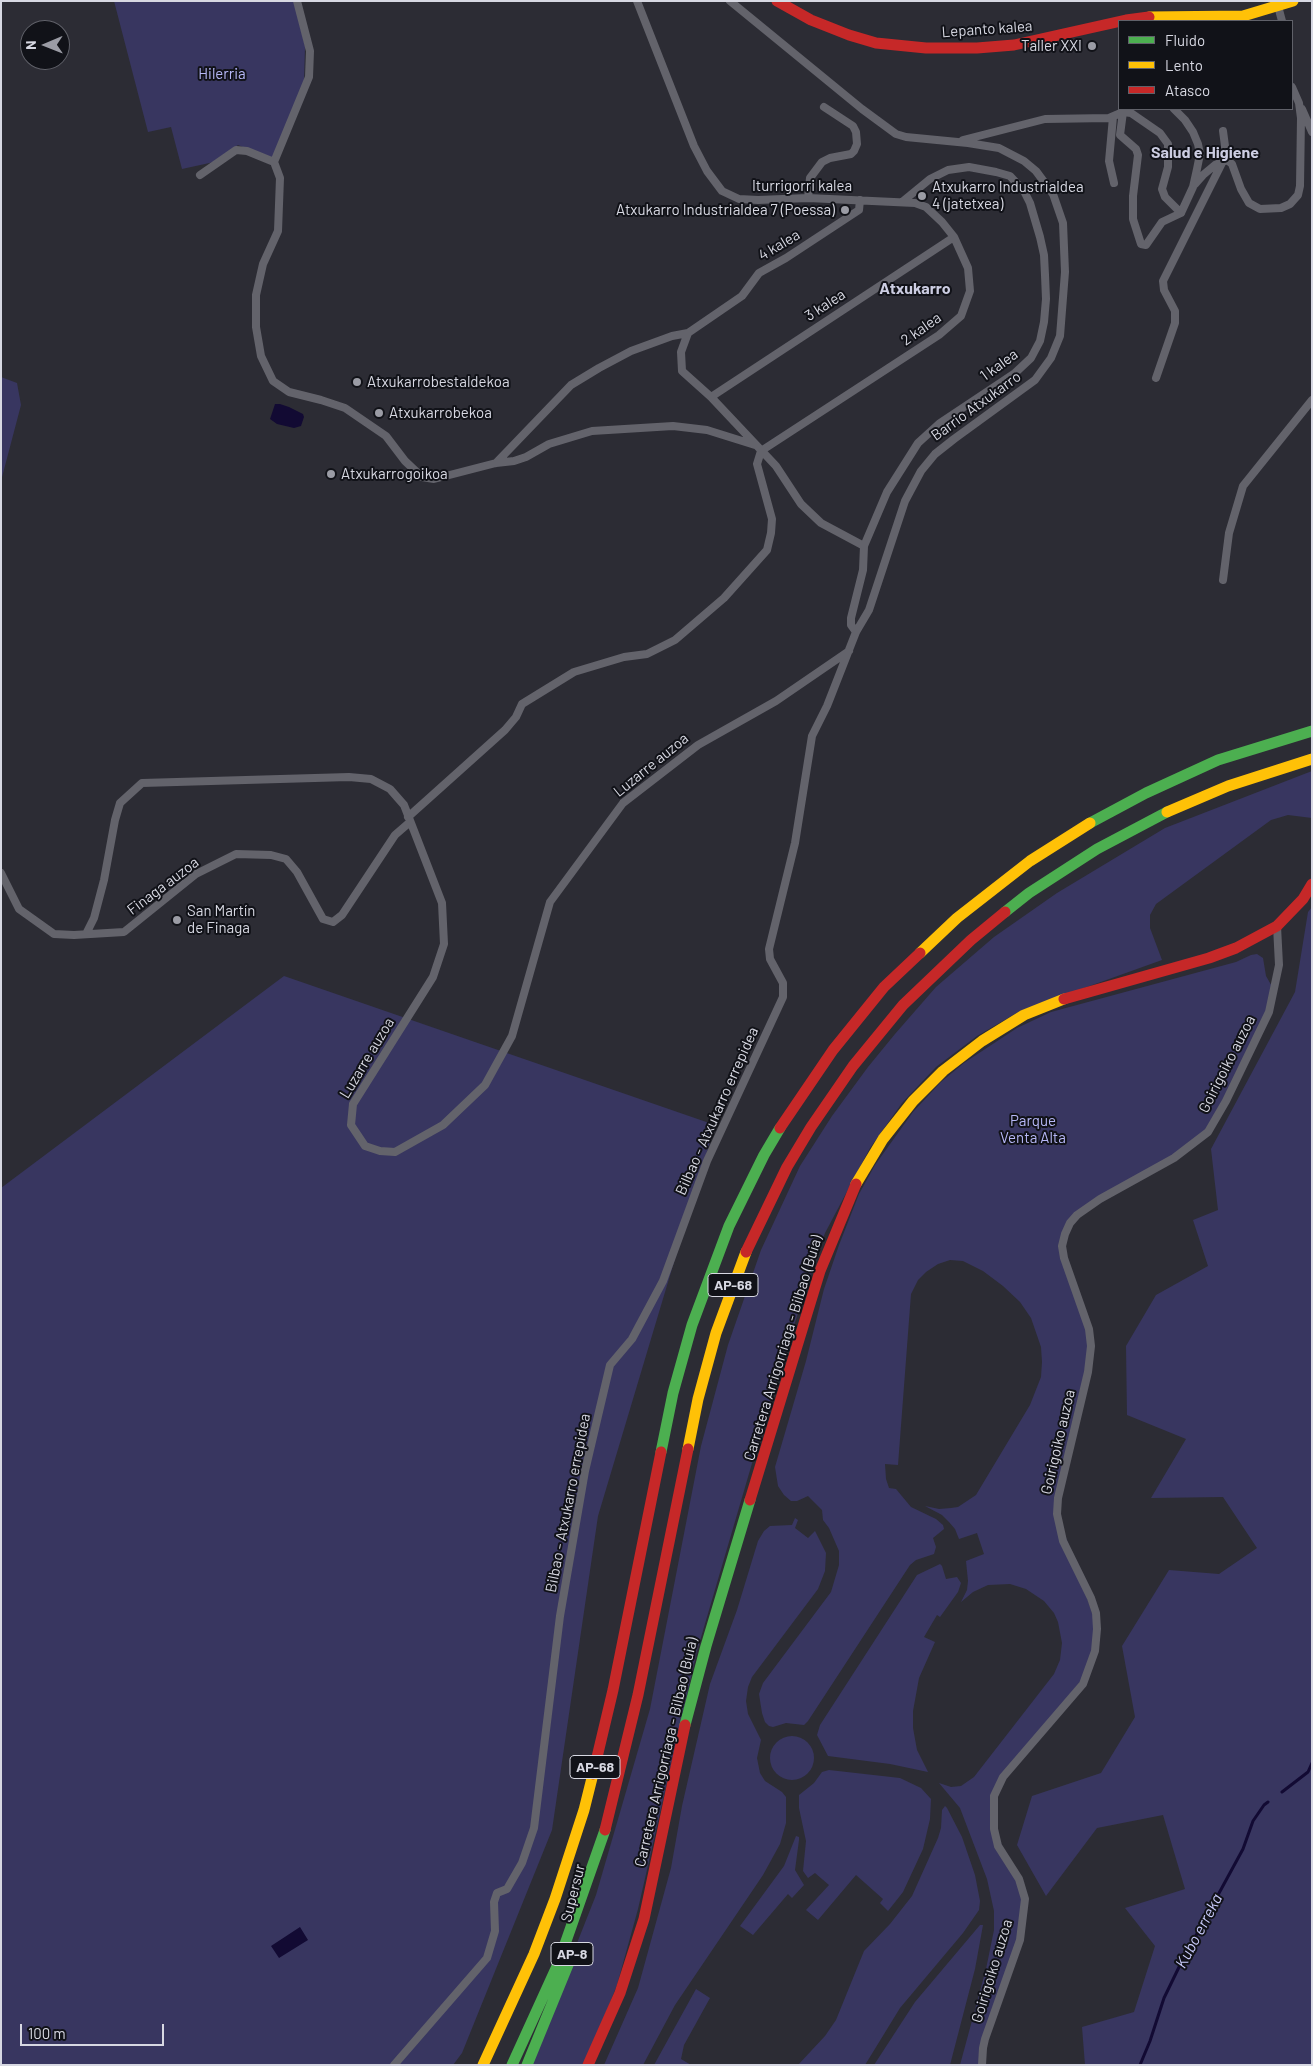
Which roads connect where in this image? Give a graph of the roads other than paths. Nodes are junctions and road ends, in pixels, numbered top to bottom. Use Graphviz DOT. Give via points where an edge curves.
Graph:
graph roads {
  1 [pos="297,1"];
  2 [pos="730,1"];
  3 [pos="777,1"];
  4 [pos="1293,1"];
  5 [pos="637,3"];
  6 [pos="1278,6"];
  7 [pos="1242,19"];
  8 [pos="1126,20"];
  9 [pos="1282,20"];
  10 [pos="1118,22"];
  11 [pos="1293,89"];
  12 [pos="1299,103"];
  13 [pos="824,106"];
  14 [pos="1175,110"];
  15 [pos="1123,112"];
  16 [pos="1113,117"];
  17 [pos="1223,131"];
  18 [pos="1312,132"];
  19 [pos="952,142"];
  20 [pos="1223,161"];
  21 [pos="274,162"];
  22 [pos="200,175"];
  23 [pos="1114,183"];
  24 [pos="1193,187"];
  25 [pos="808,198"];
  26 [pos="860,200"];
  27 [pos="902,202"];
  28 [pos="1181,213"];
  29 [pos="954,237"];
  30 [pos="688,333"];
  31 [pos="1156,378"];
  32 [pos="711,397"];
  33 [pos="1312,400"];
  34 [pos="758,448"];
  35 [pos="496,463"];
  36 [pos="864,546"];
  37 [pos="1223,580"];
  38 [pos="856,632"];
  39 [pos="849,652"];
  40 [pos="1312,731"];
  41 [pos="1312,759"];
  42 [pos="409,819"];
  43 [pos="1,874"];
  44 [pos="1312,884"];
  45 [pos="1276,926"];
  46 [pos="86,934"];
  47 [pos="602,1840"];
  48 [pos="394,2065"];
  49 [pos="483,2065"];
  50 [pos="512,2065"];
  51 [pos="527,2065"];
  52 [pos="588,2065"];
  53 [pos="982,2065"];
  1 -- 21 [label="street" via="310,51 309,77"];
  2 -- 19 [label="street, Barrio Atxukarro" via="885,127 906,137"];
  3 -- 10 [label="main road, Lepanto kalea" via="811,20 849,35 876,43 926,48 1014,45"];
  4 -- 6 [label="main road, Lepanto kalea"];
  5 -- 25 [label="street, Iturrigorri kalea" via="694,146 722,191 739,200"];
  6 -- 7 [label="main road, Lepanto kalea"];
  6 -- 9 [label="street"];
  7 -- 8 [label="main road, Lepanto kalea" via="1148,17"];
  11 -- 12 [label="street"];
  12 -- 18 [label="street"];
  12 -- 20 [label="street" via="1300,186 1298,195 1290,204 1260,209 1249,202 1232,164"];
  13 -- 25 [label="street" via="852,126 856,132 856,144 851,154 822,162 810,178"];
  14 -- 24 [label="street" via="1185,120 1198,144 1200,154"];
  15 -- 16 [label="street"];
  15 -- 28 [label="street" via="1131,113 1160,133 1168,144 1168,167 1162,190"];
  15 -- 28 [label="street" via="1120,135 1138,155 1133,219 1141,244 1150,242 1162,222"];
  16 -- 19 [label="street" via="1045,119"];
  16 -- 23 [label="street" via="1109,161"];
  17 -- 20 [label="street"];
  19 -- 38 [label="street, Barrio Atxukarro" via="986,145 1011,154 1036,171 1053,194 1065,237 1060,336 1051,358 1035,380 935,454 921,471 905,501 869,610"];
  20 -- 24 [label="street" via="1202,175"];
  20 -- 31 [label="street" via="1163,281 1175,311 1176,323"];
  21 -- 22 [label="street" via="236,150"];
  21 -- 35 [label="street" via="280,178 278,231 263,264 256,295 256,327 261,356 274,381 289,392 345,408 386,436 422,477 434,479"];
  24 -- 28 [label="street"];
  25 -- 26 [label="street, Iturrigorri kalea"];
  26 -- 27 [label="street, 2 kalea"];
  26 -- 30 [label="street, 4 kalea" via="859,210 759,273 742,296"];
  27 -- 29 [label="street, 2 kalea" via="926,207"];
  27 -- 36 [label="street, 1 kalea" via="930,179 948,170 969,167 1010,176 1027,197 1040,237 1045,275 1044,322 1040,342 1031,358 1015,373 940,423 918,443 887,492"];
  29 -- 32 [label="street, 3 kalea"];
  29 -- 34 [label="street, 2 kalea" via="968,268 970,291 961,316 939,334"];
  30 -- 32 [label="street" via="681,352 682,371"];
  30 -- 35 [label="street" via="631,351 571,385"];
  32 -- 34 [label="street"];
  33 -- 37 [label="street" via="1243,486 1229,533"];
  34 -- 35 [label="street" via="706,430 673,426 612,429 567,438 526,458"];
  34 -- 36 [label="street" via="776,466 801,504 821,523"];
  34 -- 42 [label="street" via="757,464 772,519 772,533 767,550 724,598 675,640 647,654 624,657 574,672 522,704 505,730"];
  36 -- 38 [label="street" via="863,570 851,618"];
  38 -- 39 [label="street"];
  39 -- 42 [label="street, Luzarre auzoa" via="776,701 698,745 623,803 550,902 512,1036 484,1085 443,1125 396,1152 380,1151 365,1146 351,1125 353,1104 434,977 444,944 442,903"];
  39 -- 48 [label="street, Bilbao - Atxukarro errepidea" via="812,736 795,843 769,949 770,959 783,983 783,997 707,1161 663,1281 632,1339 610,1365 585,1471 560,1616 534,1828 522,1864 507,1889 497,1893 494,1902 496,1931 487,1958"];
  40 -- 49 [label="main road, AP-68" via="1218,760 1153,790 1086,825 1023,866 957,918 884,988 833,1050 789,1113 729,1226 692,1325 672,1393 613,1690 584,1810 534,1954"];
  41 -- 47 [label="main road, AP-68" via="1228,786 1162,814 1097,849 1029,893 971,940 903,1005 853,1066 810,1127 752,1237 710,1353 684,1460 638,1695"];
  42 -- 46 [label="street, Finaga auzoa" via="333,922 323,919 298,872 286,859 236,854 196,874 124,932"];
  42 -- 46 [label="street, Luzarre auzoa" via="404,805 390,789 371,779 142,783 120,803 104,880 94,918"];
  43 -- 46 [label="street, Finaga auzoa" via="19,909 35,921 54,934"];
  44 -- 45 [label="main road, Carretera Arrigorriaga - Bilbao (Buia)" via="1303,899"];
  45 -- 52 [label="main road, Carretera Arrigorriaga - Bilbao (Buia)" via="1236,948 1209,958 1070,997 1024,1015 943,1071 913,1101 866,1165 847,1202 820,1271 708,1638 684,1727 644,1919 620,1993"];
  45 -- 53 [label="street, Goirigoiko auzoa" via="1279,965 1269,1012 1208,1132 1174,1158 1092,1204 1075,1218 1065,1234 1064,1258 1089,1329 1090,1346 1088,1372 1057,1514 1063,1542 1096,1613 1096,1644 1082,1684 1003,1777 994,1796 994,1830 998,1846 1019,1879 1025,1899 1020,1940 985,2039"];
  47 -- 50 [label="main road, AP-68" via="558,1964"];
  47 -- 51 [label="main road, Supersur / AP-8" via="588,1906 551,2010"];
}
